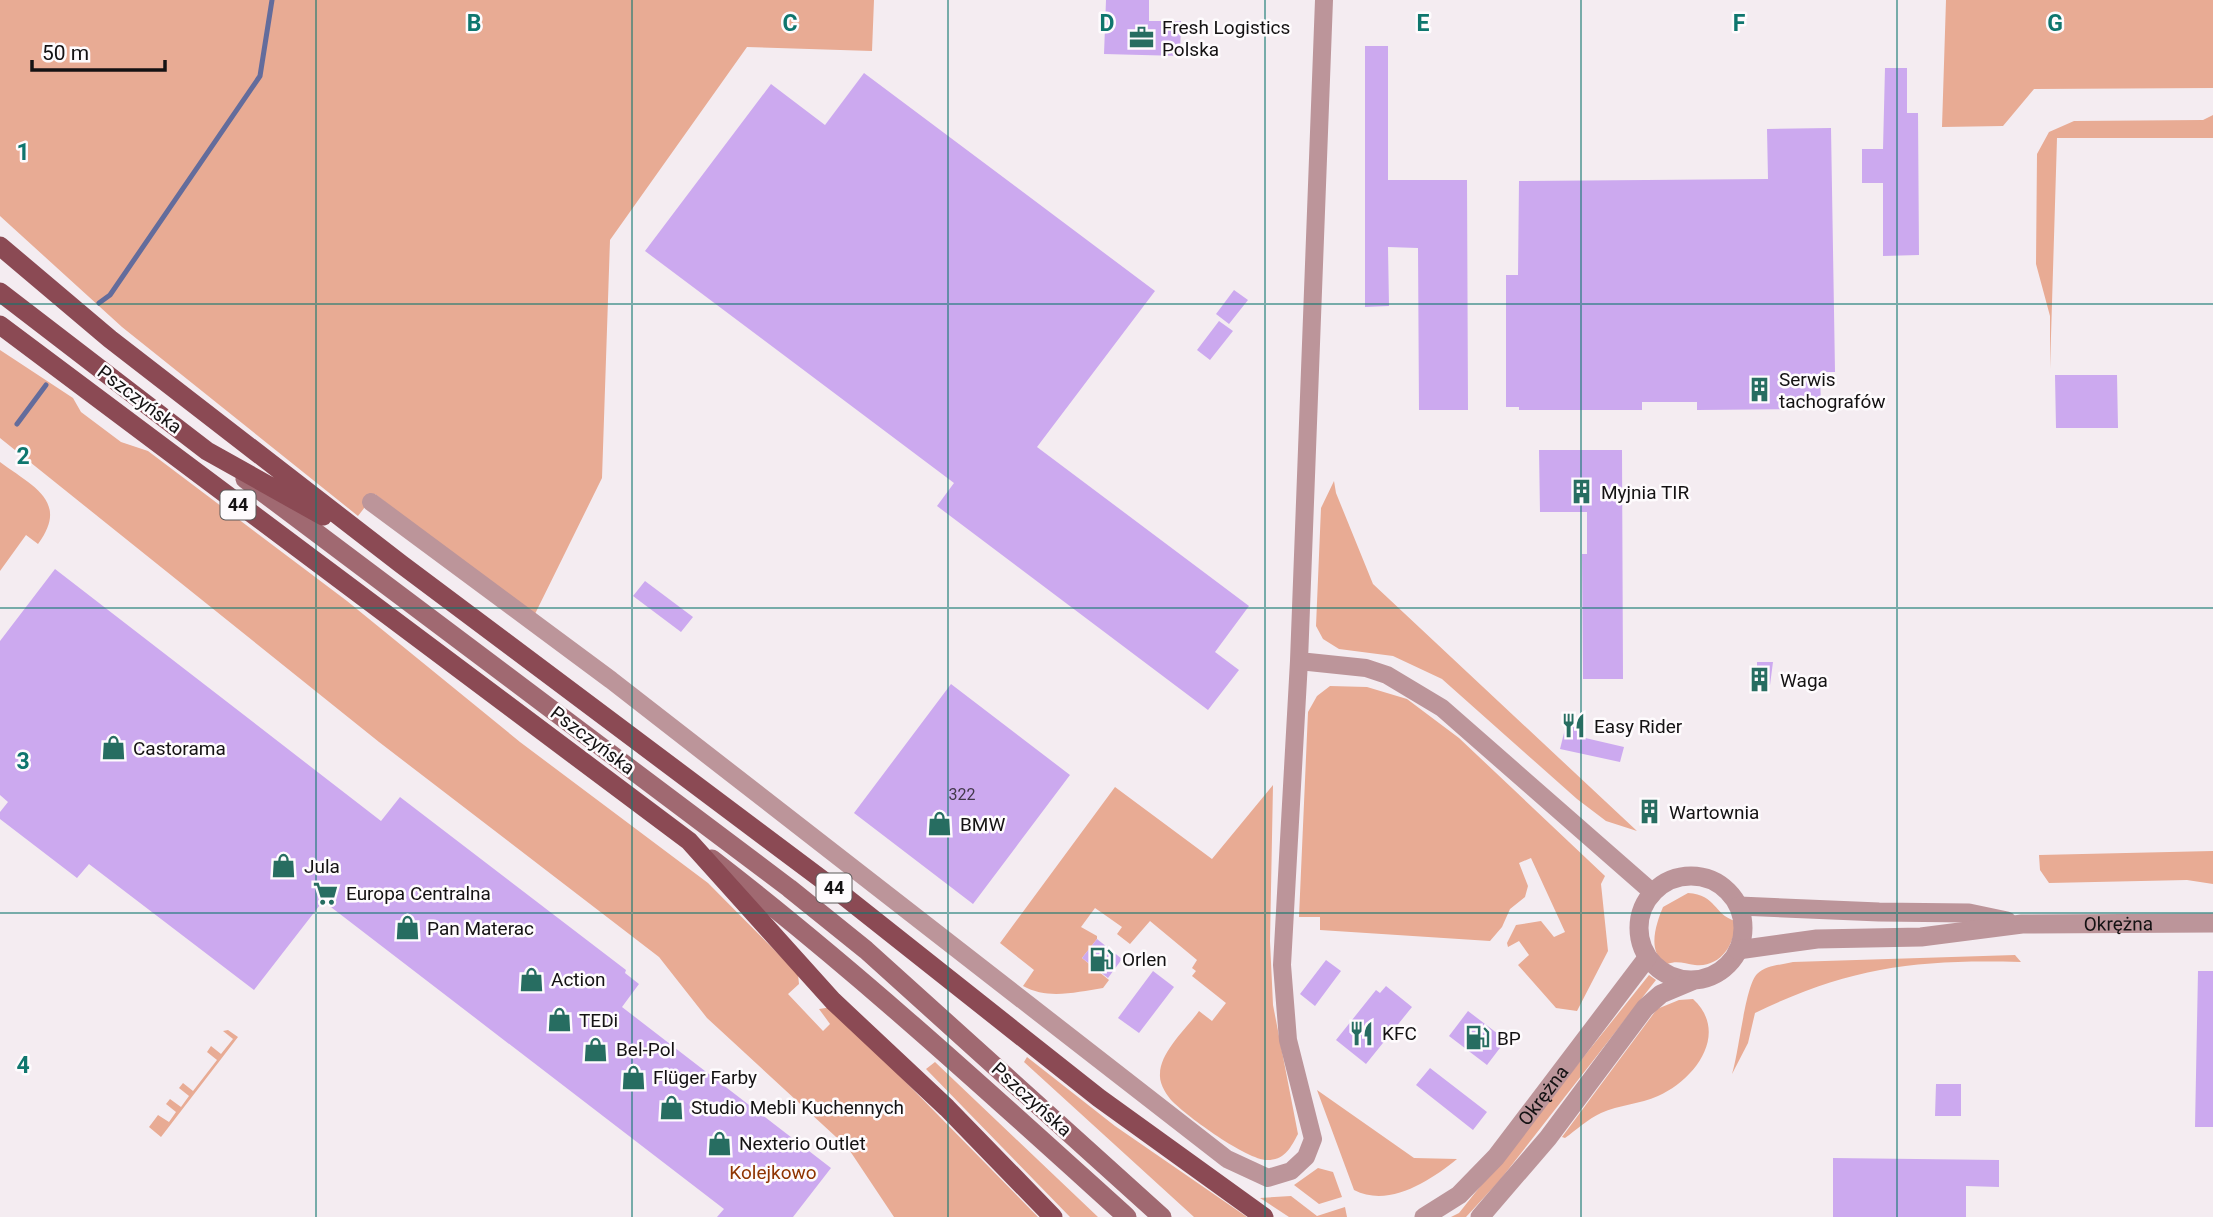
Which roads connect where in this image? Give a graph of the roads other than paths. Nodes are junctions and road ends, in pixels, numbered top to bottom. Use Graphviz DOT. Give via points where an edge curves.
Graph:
graph roads {
  1 [pos="1324,0"];
  2 [pos="0,246"];
  3 [pos="0,292"];
  4 [pos="0,325"];
  5 [pos="207,451"];
  6 [pos="371,502"];
  7 [pos="401,565"];
  8 [pos="1299,661"];
  9 [pos="688,841"];
  10 [pos="1652,892"];
  11 [pos="1739,906"];
  12 [pos="2213,923"];
  13 [pos="2022,924"];
  14 [pos="1738,950"];
  15 [pos="1647,958"];
  16 [pos="1693,981"];
  17 [pos="1052,1217"];
  18 [pos="1127,1217"];
  19 [pos="1162,1217"];
  20 [pos="1264,1217"];
  21 [pos="1424,1217"];
  22 [pos="1480,1217"];
  1 -- 8 [label="street"];
  2 -- 7 [label="main road" via="110,339"];
  3 -- 5 [label="main road, Pszczyńska / 44"];
  4 -- 9 [label="main road, Pszczyńska / 44"];
  5 -- 7 [label="main road, 44"];
  5 -- 19 [label="main road, Pszczyńska" via="866,950"];
  6 -- 8 [label="street" via="611,680 1227,1159 1268,1178 1291,1171 1306,1157 1313,1139 1288,1040 1282,965"];
  7 -- 20 [label="main road, 44" via="844,896 1099,1098"];
  8 -- 10 [label="street" via="1366,668 1387,675 1442,708"];
  9 -- 17 [label="main road, 44" via="833,1002 947,1108"];
  9 -- 18 [label="main road, Pszczyńska" via="893,1005"];
  10 -- 11 [label="street" via="1682,876 1699,876 1722,886"];
  10 -- 15 [label="street" via="1642,906 1638,924"];
  11 -- 13 [label="street, Okrężna" via="1969,913"];
  11 -- 14 [label="street" via="1744,922"];
  12 -- 13 [label="street, Okrężna"];
  13 -- 14 [label="street, Okrężna" via="1921,937 1817,940"];
  14 -- 16 [label="street" via="1728,965 1711,977"];
  15 -- 16 [label="street" via="1667,975"];
  15 -- 21 [label="street, Okrężna" via="1496,1157 1459,1195"];
  16 -- 22 [label="street, Okrężna" via="1661,994 1646,1008 1548,1138"];
}
